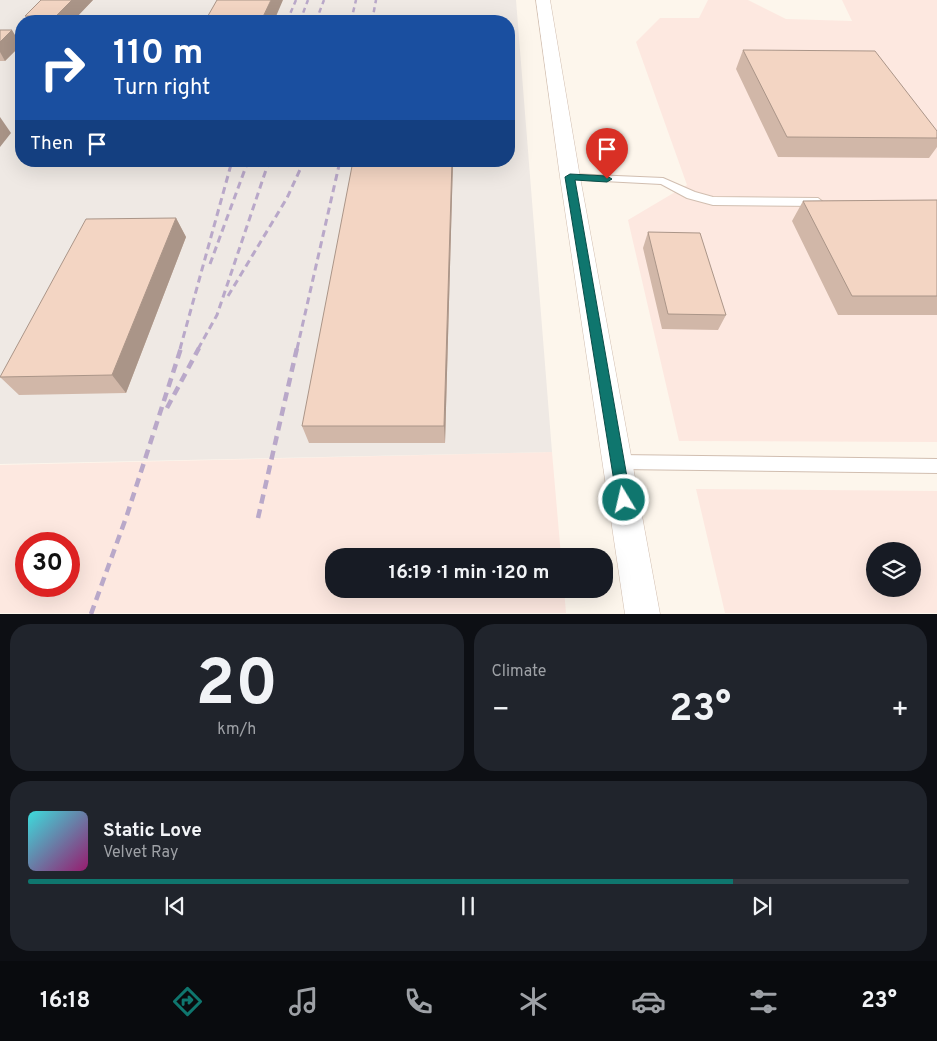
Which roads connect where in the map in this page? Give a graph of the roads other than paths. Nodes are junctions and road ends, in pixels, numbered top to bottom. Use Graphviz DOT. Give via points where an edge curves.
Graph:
graph roads {
  1 [pos="543,0"];
  2 [pos="570,177"];
  3 [pos="830,203"];
  4 [pos="618,462"];
  5 [pos="937,466"];
  6 [pos="643,614"];
  1 -- 2 [label="street"];
  2 -- 3 [label="lane" via="663,180 691,195 713,201"];
  2 -- 4 [label="street"];
  4 -- 5 [label="lane"];
  4 -- 6 [label="street"];
}
